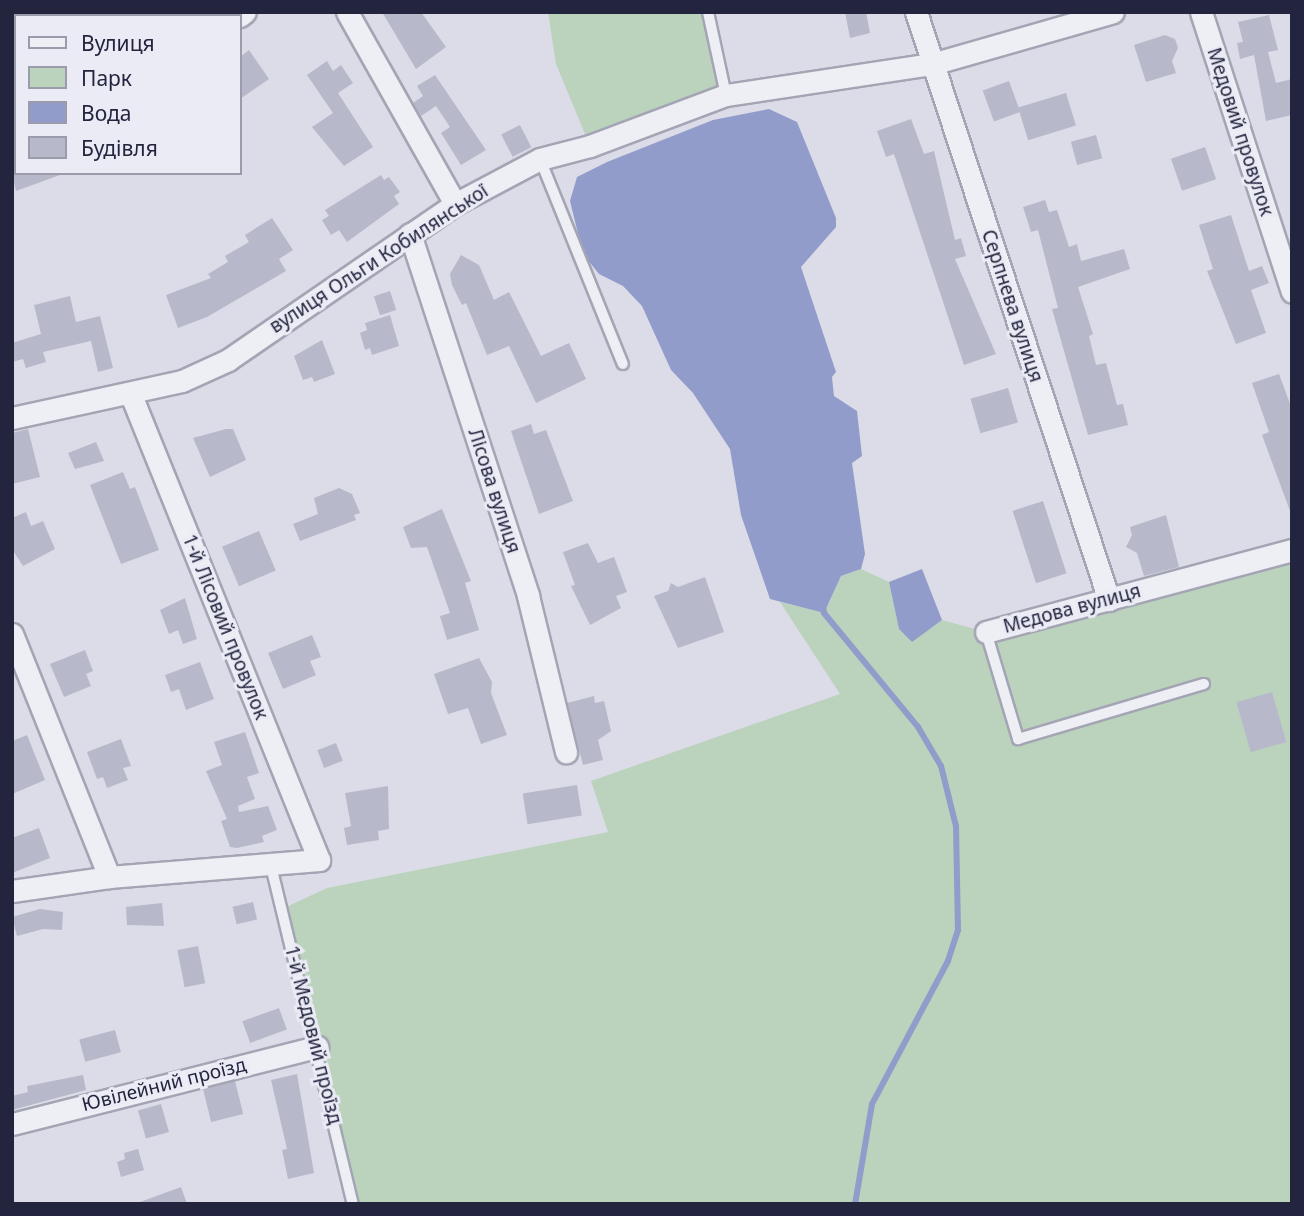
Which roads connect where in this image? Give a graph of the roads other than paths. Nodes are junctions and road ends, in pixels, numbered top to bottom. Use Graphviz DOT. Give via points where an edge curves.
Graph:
graph roads {
  1 [pos="347,12"];
  2 [pos="708,12"];
  3 [pos="916,12"];
  4 [pos="1113,12"];
  5 [pos="1201,12"];
  6 [pos="932,64"];
  7 [pos="726,95"];
  8 [pos="540,159"];
  9 [pos="455,204"];
  10 [pos="410,234"];
  11 [pos="1289,278"];
  12 [pos="623,364"];
  13 [pos="131,395"];
  14 [pos="12,418"];
  15 [pos="1292,550"];
  16 [pos="1109,600"];
  17 [pos="986,632"];
  18 [pos="12,634"];
  19 [pos="1204,684"];
  20 [pos="566,752"];
  21 [pos="271,866"];
  22 [pos="109,877"];
  23 [pos="12,891"];
  24 [pos="317,1047"];
  25 [pos="12,1124"];
  26 [pos="353,1204"];
  1 -- 9 [label="street"];
  2 -- 7 [label="lane"];
  3 -- 6 [label="street, Серпнева вулиця"];
  4 -- 6 [label="street, вулиця Ольги Кобилянської"];
  5 -- 11 [label="street, Медовий провулок"];
  6 -- 7 [label="street, вулиця Ольги Кобилянської"];
  6 -- 16 [label="street, Серпнева вулиця"];
  7 -- 8 [label="street, вулиця Ольги Кобилянської" via="590,146"];
  8 -- 9 [label="street, вулиця Ольги Кобилянської"];
  8 -- 12 [label="lane"];
  9 -- 10 [label="street, вулиця Ольги Кобилянської"];
  10 -- 13 [label="street, вулиця Ольги Кобилянської" via="228,360 182,381"];
  10 -- 20 [label="street, Лісова вулиця" via="528,596"];
  13 -- 14 [label="street, вулиця Ольги Кобилянської"];
  13 -- 21 [label="street, 1-й Лісовий провулок" via="319,860"];
  15 -- 16 [label="street, Медова вулиця"];
  16 -- 17 [label="street, Медова вулиця"];
  17 -- 19 [label="lane, Медова вулиця" via="1018,739"];
  18 -- 22 [label="street"];
  21 -- 22 [label="street"];
  21 -- 24 [label="lane, 1-й Медовий проїзд"];
  22 -- 23 [label="street"];
  24 -- 25 [label="street, Ювілейний проїзд"];
  24 -- 26 [label="lane, 1-й Медовий проїзд"];
}
